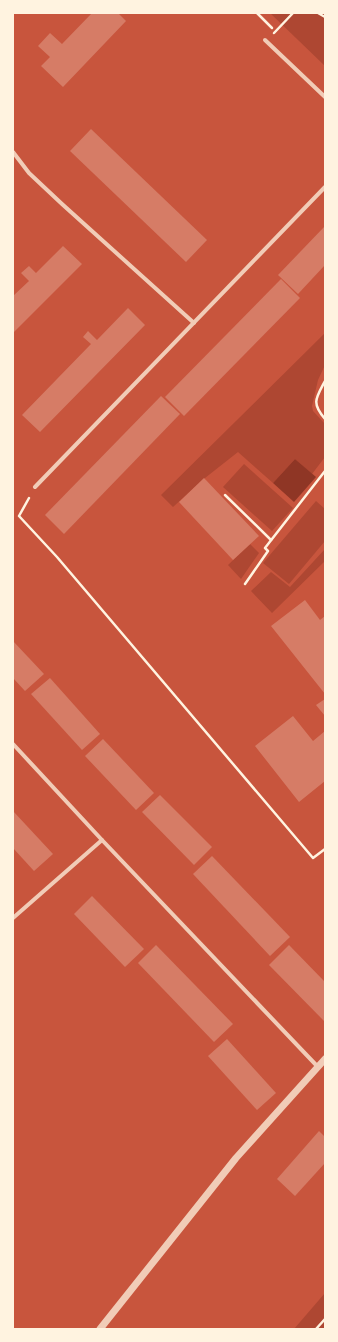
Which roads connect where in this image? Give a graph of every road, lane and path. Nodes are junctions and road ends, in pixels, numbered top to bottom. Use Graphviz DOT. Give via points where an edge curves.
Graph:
graph roads {
  1 [pos="256,13"];
  2 [pos="293,13"];
  3 [pos="318,13"];
  4 [pos="325,17"];
  5 [pos="275,32"];
  6 [pos="265,40"];
  7 [pos="325,96"];
  8 [pos="13,152"];
  9 [pos="325,187"];
  10 [pos="194,323"];
  11 [pos="325,381"];
  12 [pos="325,419"];
  13 [pos="325,471"];
  14 [pos="35,487"];
  15 [pos="225,495"];
  16 [pos="271,540"];
  17 [pos="245,584"];
  18 [pos="13,744"];
  19 [pos="102,840"];
  20 [pos="325,849"];
  21 [pos="13,918"];
  22 [pos="325,1060"];
  23 [pos="318,1067"];
  24 [pos="325,1318"];
  25 [pos="100,1329"];
  26 [pos="316,1329"];
  1 -- 5 [label="path"];
  2 -- 5 [label="path"];
  3 -- 4 [label="path"];
  5 -- 6 [label="path"];
  6 -- 7 [label="street"];
  8 -- 10 [label="street" via="29,173"];
  9 -- 10 [label="street"];
  10 -- 14 [label="street"];
  11 -- 12 [label="path" via="316,401 317,409"];
  13 -- 16 [label="path"];
  14 -- 20 [label="path" via="19,516 57,556 313,858"];
  15 -- 16 [label="path"];
  16 -- 17 [label="path" via="265,548 268,552"];
  18 -- 19 [label="street"];
  19 -- 21 [label="street"];
  19 -- 23 [label="street"];
  22 -- 23 [label="street"];
  23 -- 25 [label="street" via="236,1158"];
  24 -- 26 [label="path"];
}
